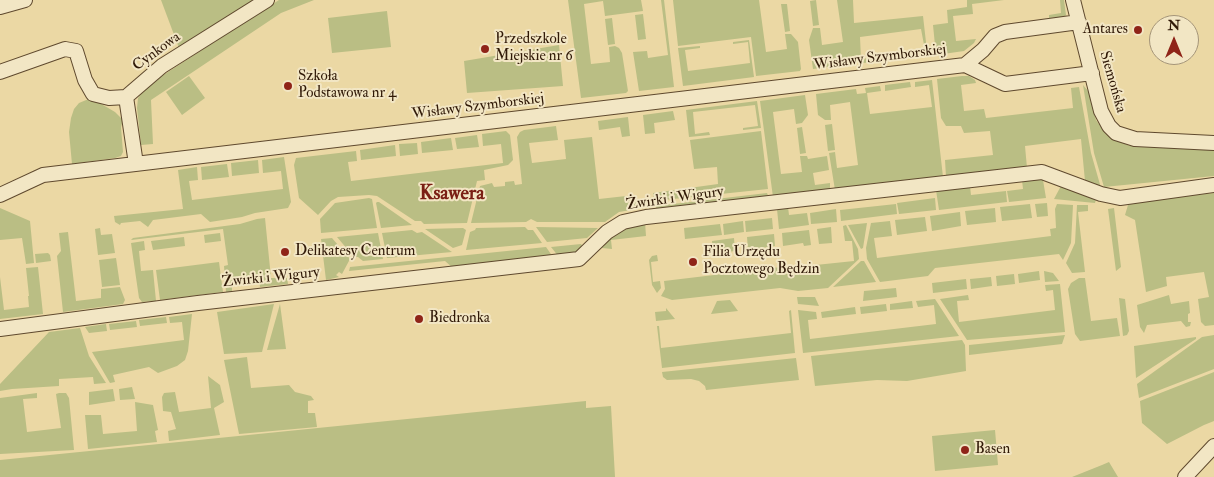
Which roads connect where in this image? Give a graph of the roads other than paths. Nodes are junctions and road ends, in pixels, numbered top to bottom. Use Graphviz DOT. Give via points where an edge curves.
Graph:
graph roads {
  1 [pos="25,0"];
  2 [pos="267,0"];
  3 [pos="1073,0"];
  4 [pos="0,8"];
  5 [pos="1079,22"];
  6 [pos="965,65"];
  7 [pos="0,72"];
  8 [pos="1092,73"];
  9 [pos="126,97"];
  10 [pos="1214,143"];
  11 [pos="136,164"];
  12 [pos="1214,185"];
  13 [pos="0,196"];
  14 [pos="0,329"];
  15 [pos="1214,446"];
  16 [pos="1185,477"];
  1 -- 4 [label="street"];
  2 -- 9 [label="street, Cynkowa" via="162,66"];
  3 -- 5 [label="street, Siemońska"];
  5 -- 6 [label="street, Wisławy Szymborskiej" via="994,36"];
  5 -- 8 [label="street, Siemońska"];
  6 -- 8 [label="street, Wisławy Szymborskiej" via="1005,84"];
  6 -- 11 [label="street, Wisławy Szymborskiej"];
  7 -- 9 [label="street" via="65,49 76,51 93,94 109,98"];
  8 -- 10 [label="street, Siemońska" via="1101,110 1116,133 1135,139"];
  9 -- 11 [label="street"];
  11 -- 13 [label="street, Wisławy Szymborskiej" via="43,175"];
  12 -- 14 [label="street, Żwirki i Wigury" via="1120,198 1042,172 646,216 623,222 607,232 579,259"];
  15 -- 16 [label="street"];
}
